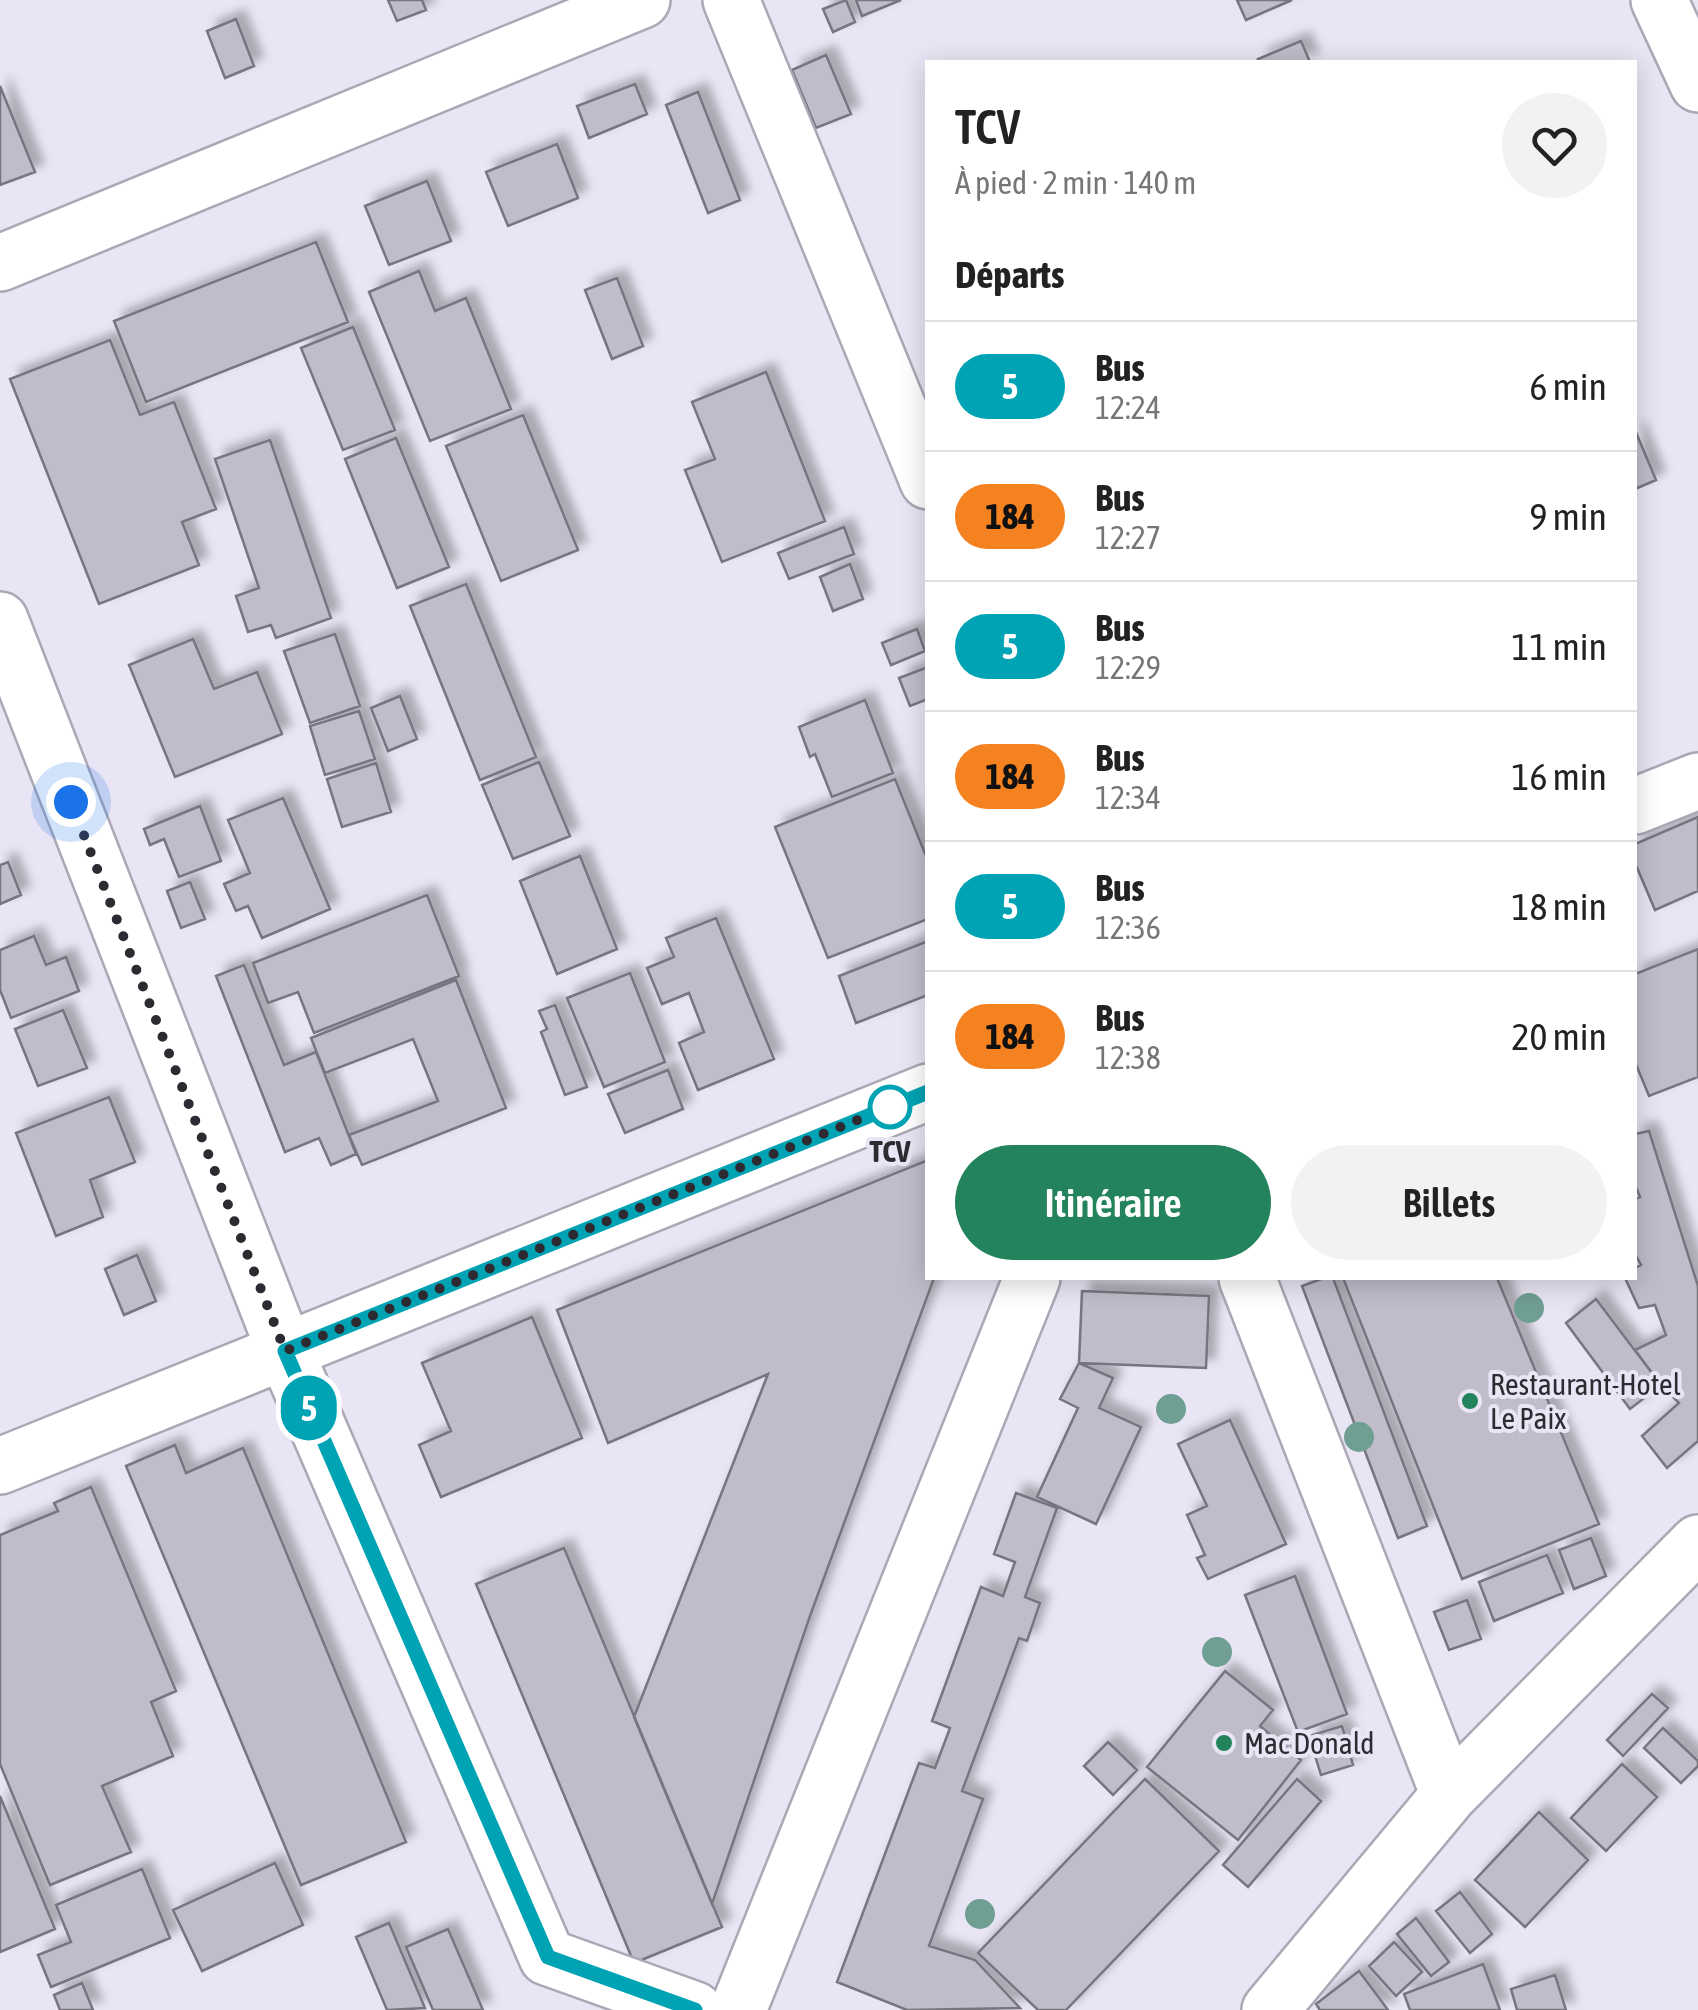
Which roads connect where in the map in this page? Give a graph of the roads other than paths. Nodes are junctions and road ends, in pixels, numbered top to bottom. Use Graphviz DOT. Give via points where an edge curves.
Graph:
graph roads {
  1 [pos="642,0"];
  2 [pos="731,0"];
  3 [pos="1659,0"];
  4 [pos="1698,84"];
  5 [pos="0,263"];
  6 [pos="925,474"];
  7 [pos="0,620"];
  8 [pos="1698,781"];
  9 [pos="1637,805"];
  10 [pos="925,1093"];
  11 [pos="1031,1280"];
  12 [pos="1248,1280"];
  13 [pos="285,1351"];
  14 [pos="0,1466"];
  15 [pos="1698,1542"];
  16 [pos="1449,1795"];
  17 [pos="695,2010"];
  18 [pos="738,2010"];
  19 [pos="1270,2010"];
  1 -- 5 [label="street"];
  2 -- 6 [label="street"];
  3 -- 4 [label="street"];
  7 -- 13 [label="street"];
  8 -- 9 [label="street"];
  10 -- 13 [label="street"];
  11 -- 18 [label="street"];
  12 -- 16 [label="street"];
  13 -- 14 [label="street"];
  13 -- 17 [label="street" via="548,1957"];
  15 -- 16 [label="street"];
  16 -- 19 [label="street"];
}
